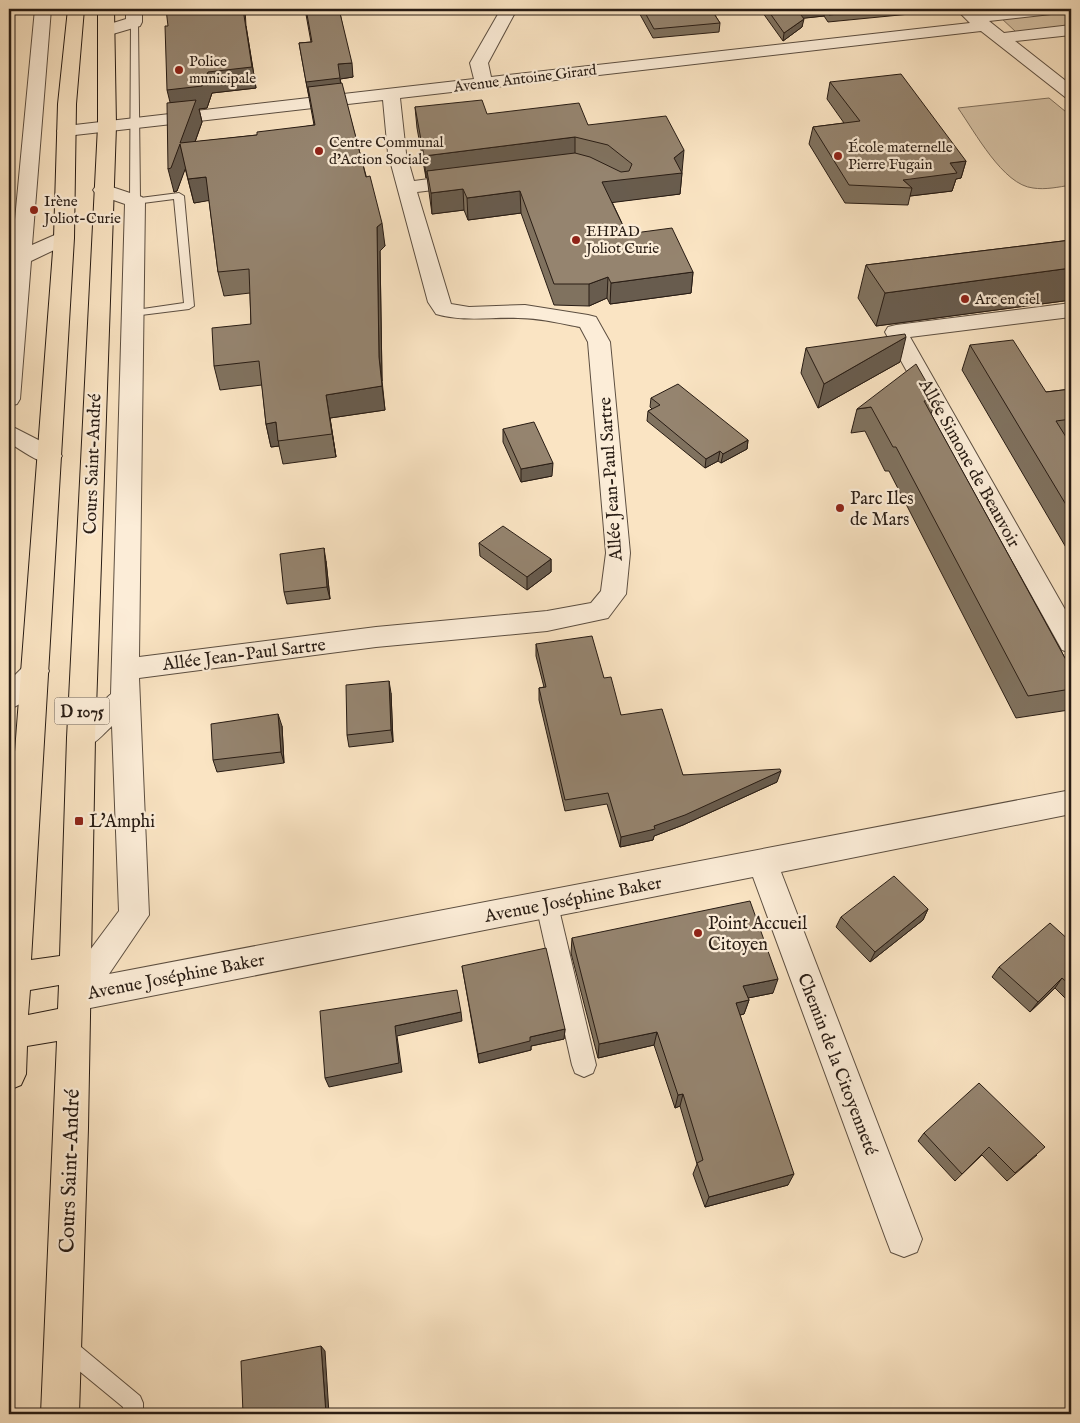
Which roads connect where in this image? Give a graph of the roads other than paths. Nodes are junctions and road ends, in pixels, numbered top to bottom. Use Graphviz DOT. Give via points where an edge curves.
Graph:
graph roads {
  1 [pos="43,9"];
  2 [pos="76,9"];
  3 [pos="509,9"];
  4 [pos="1051,9"];
  5 [pos="134,15"];
  6 [pos="974,18"];
  7 [pos="106,20"];
  8 [pos="1071,30"];
  9 [pos="1001,38"];
  10 [pos="74,40"];
  11 [pos="40,45"];
  12 [pos="484,82"];
  13 [pos="1071,93"];
  14 [pos="390,94"];
  15 [pos="120,124"];
  16 [pos="66,131"];
  17 [pos="480,178"];
  18 [pos="406,188"];
  19 [pos="103,190"];
  20 [pos="135,201"];
  21 [pos="64,238"];
  22 [pos="21,258"];
  23 [pos="1071,310"];
  24 [pos="133,313"];
  25 [pos="9,399"];
  26 [pos="9,433"];
  27 [pos="50,456"];
  28 [pos="1071,643"];
  29 [pos="36,672"];
  30 [pos="126,683"];
  31 [pos="9,698"];
  32 [pos="81,738"];
  33 [pos="1071,802"];
  34 [pos="762,861"];
  35 [pos="547,905"];
  36 [pos="15,977"];
  37 [pos="74,995"];
  38 [pos="10,1034"];
  39 [pos="584,1065"];
  40 [pos="9,1074"];
  41 [pos="904,1239"];
  42 [pos="63,1346"];
  43 [pos="60,1414"];
  44 [pos="133,1414"];
  1 -- 11 [label="street"];
  2 -- 10 [label="main road, D 1075"];
  3 -- 12 [label="street" via="479,63"];
  4 -- 6 [label="street, Avenue Antoine Girard"];
  5 -- 7 [label="street, Cours Saint-André"];
  5 -- 15 [label="lane, Cours Saint-André"];
  6 -- 9 [label="street"];
  6 -- 12 [label="street, Avenue Antoine Girard"];
  7 -- 15 [label="main road, Cours Saint-André / D 1075"];
  8 -- 9 [label="street"];
  9 -- 13 [label="street"];
  10 -- 11 [label="street"];
  10 -- 16 [label="main road, D 1075"];
  11 -- 22 [label="street"];
  12 -- 14 [label="street, Avenue Antoine Girard"];
  14 -- 15 [label="street, Avenue Antoine Girard"];
  14 -- 18 [label="street" via="397,153"];
  15 -- 16 [label="street, Avenue Antoine Girard"];
  15 -- 19 [label="main road, Cours Saint-André / D 1075"];
  15 -- 20 [label="lane, Cours Saint-André"];
  16 -- 21 [label="main road, D 1075"];
  17 -- 18 [label="street"];
  18 -- 30 [label="street, Allée Jean-Paul Sartre" via="443,309 454,313 546,313 588,322 599,342 618,553 613,594 599,611 548,621 376,637"];
  19 -- 20 [label="street"];
  19 -- 32 [label="main road, Cours Saint-André / D 1075"];
  20 -- 24 [label="street, Cours Saint-André"];
  20 -- 24 [label="lane" via="179,196 189,306"];
  21 -- 22 [label="street"];
  21 -- 27 [label="main road, D 1075"];
  22 -- 25 [label="street"];
  23 -- 28 [label="street, Allée Simone de Beauvoir" via="896,332"];
  24 -- 30 [label="street, Cours Saint-André"];
  26 -- 27 [label="street"];
  27 -- 29 [label="main road, D 1075"];
  29 -- 31 [label="street"];
  29 -- 36 [label="main road, D 1075"];
  30 -- 32 [label="street"];
  30 -- 37 [label="street, Cours Saint-André" via="134,915"];
  32 -- 37 [label="main road, Cours Saint-André / D 1075"];
  33 -- 34 [label="street, Avenue Joséphine Baker"];
  34 -- 35 [label="street, Avenue Joséphine Baker"];
  34 -- 41 [label="street, Chemin de la Citoyenneté"];
  35 -- 37 [label="street, Avenue Joséphine Baker"];
  35 -- 39 [label="street"];
  36 -- 37 [label="main road"];
  36 -- 38 [label="main road, D 1075"];
  37 -- 38 [label="main road"];
  37 -- 42 [label="main road, Cours Saint-André / D 1075"];
  38 -- 40 [label="main road, D 1075"];
  42 -- 43 [label="main road, Cours Saint-André / D 1075"];
  42 -- 44 [label="lane" via="133,1403"];
}
